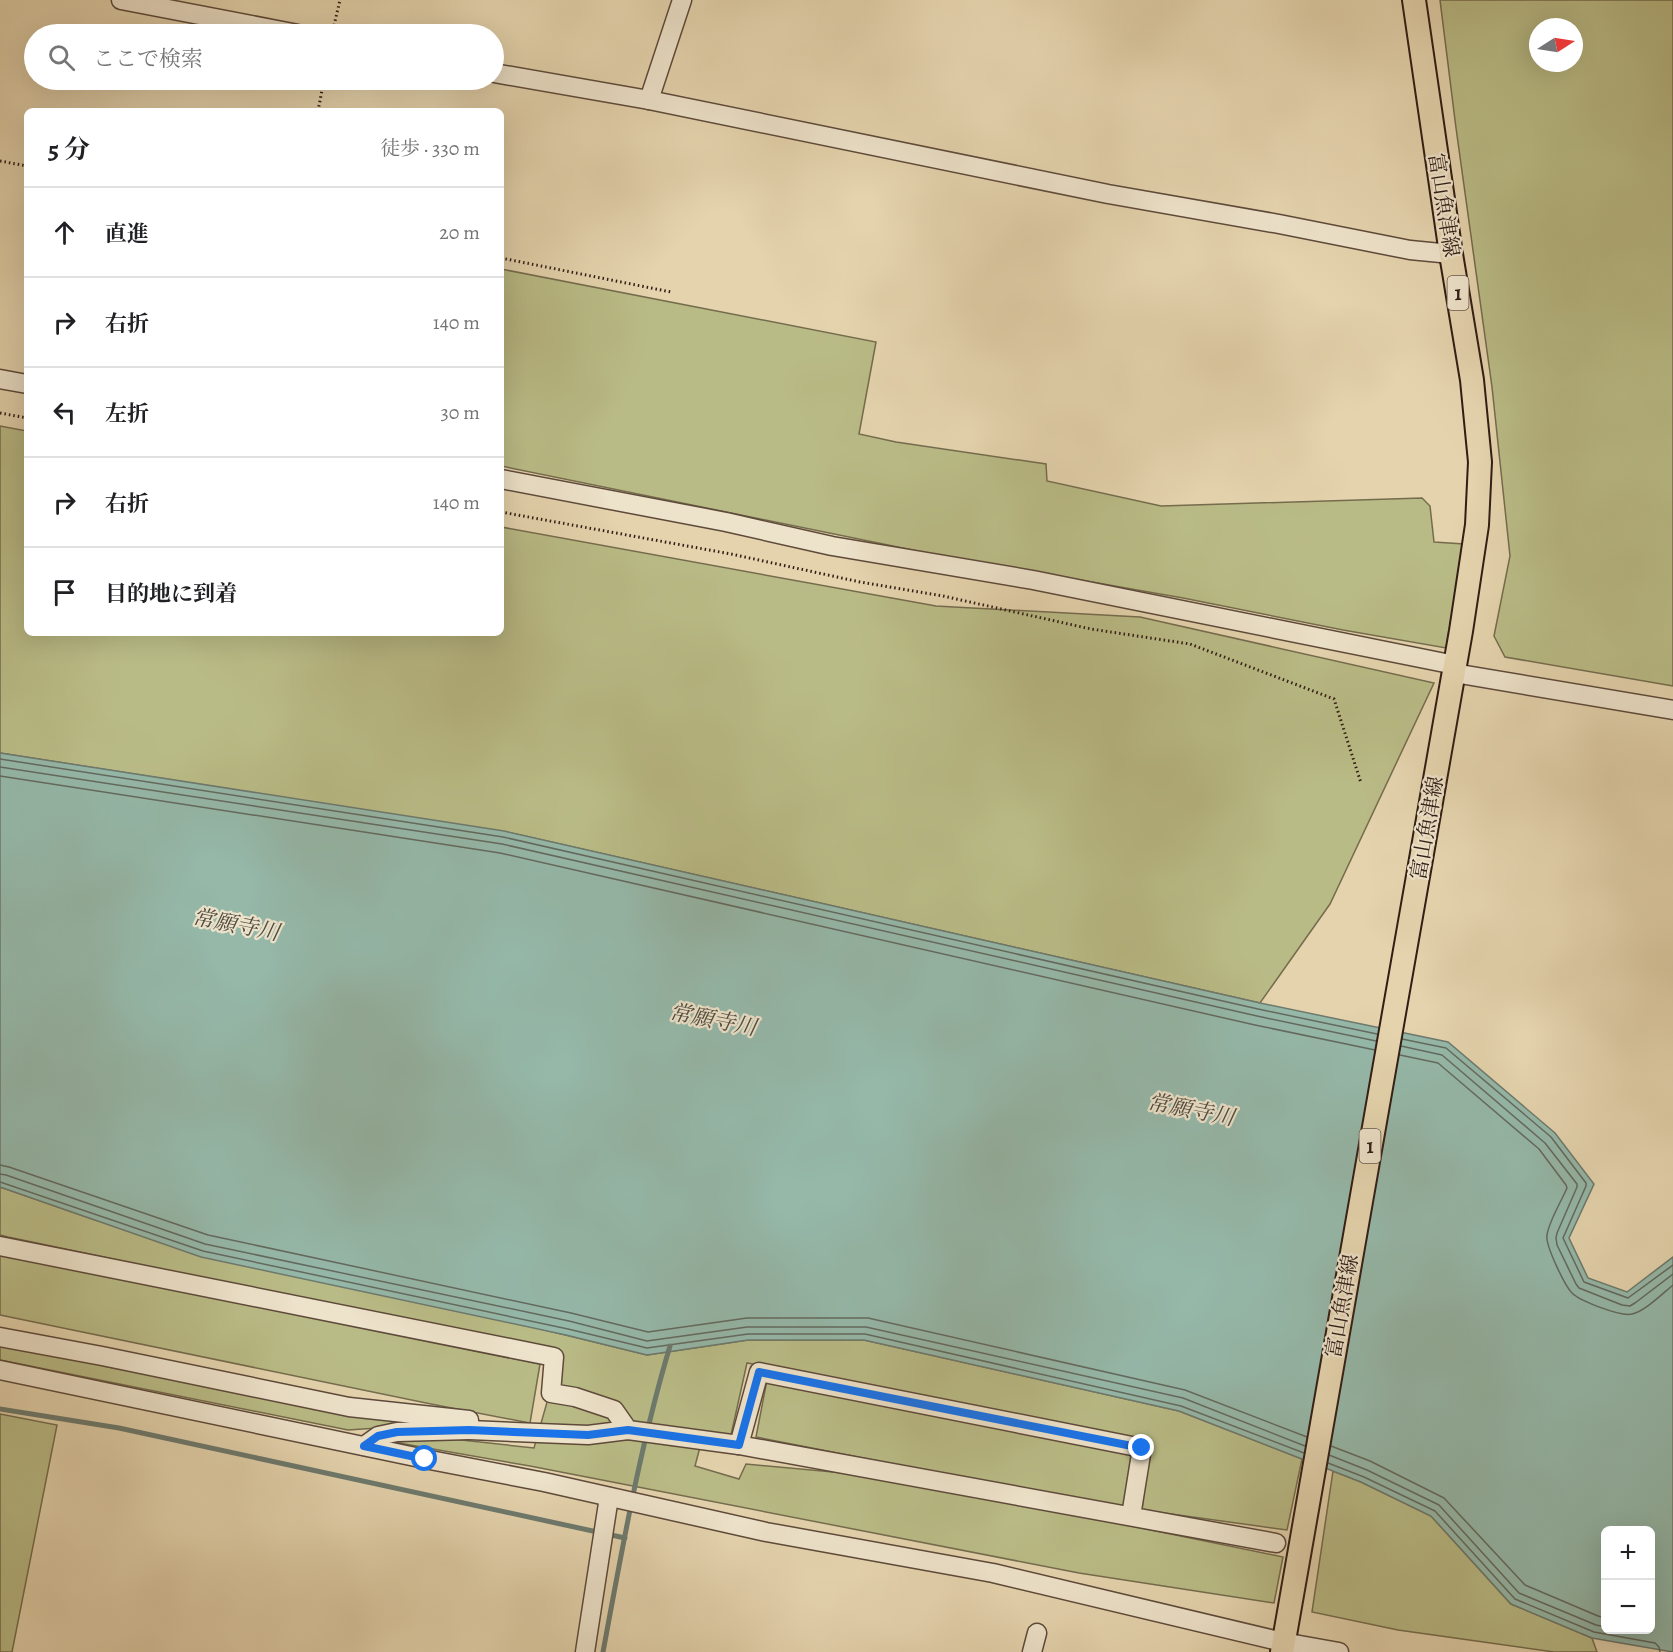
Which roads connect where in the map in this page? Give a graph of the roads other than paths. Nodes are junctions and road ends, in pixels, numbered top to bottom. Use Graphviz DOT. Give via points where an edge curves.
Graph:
graph roads {
  1 [pos="121,0"];
  2 [pos="682,0"];
  3 [pos="1414,0"];
  4 [pos="246,24"];
  5 [pos="504,75"];
  6 [pos="649,100"];
  7 [pos="1451,254"];
  8 [pos="0,379"];
  9 [pos="24,383"];
  10 [pos="504,480"];
  11 [pos="1454,674"];
  12 [pos="1673,710"];
  13 [pos="0,1246"];
  14 [pos="0,1337"];
  15 [pos="0,1370"];
  16 [pos="469,1430"];
  17 [pos="628,1430"];
  18 [pos="739,1445"];
  19 [pos="364,1446"];
  20 [pos="609,1497"];
  21 [pos="1131,1516"];
  22 [pos="1276,1543"];
  23 [pos="1037,1633"];
  24 [pos="1282,1647"];
  25 [pos="585,1652"];
  26 [pos="1032,1652"];
  27 [pos="1339,1652"];
  1 -- 4 [label="street"];
  2 -- 6 [label="street"];
  3 -- 7 [label="main road, 富山魚津線 / 1"];
  5 -- 6 [label="street"];
  6 -- 7 [label="street" via="1108,194 1410,250"];
  7 -- 11 [label="main road, 富山魚津線 / 1" via="1472,380 1480,462 1477,525"];
  8 -- 9 [label="street"];
  10 -- 11 [label="street" via="832,546 1033,580"];
  11 -- 12 [label="street"];
  11 -- 24 [label="main road, 富山魚津線 / 1"];
  13 -- 17 [label="street" via="554,1357 550,1393 614,1410"];
  14 -- 16 [label="street" via="349,1407 469,1420"];
  15 -- 19 [label="street"];
  16 -- 17 [label="street" via="588,1435"];
  16 -- 19 [label="street" via="397,1432 378,1436"];
  17 -- 18 [label="street"];
  18 -- 21 [label="street"];
  18 -- 21 [label="street" via="759,1372 1142,1448"];
  19 -- 20 [label="street"];
  20 -- 24 [label="street" via="766,1532 993,1573"];
  20 -- 25 [label="street"];
  21 -- 22 [label="street"];
  23 -- 26 [label="street"];
  24 -- 27 [label="street"];
}
